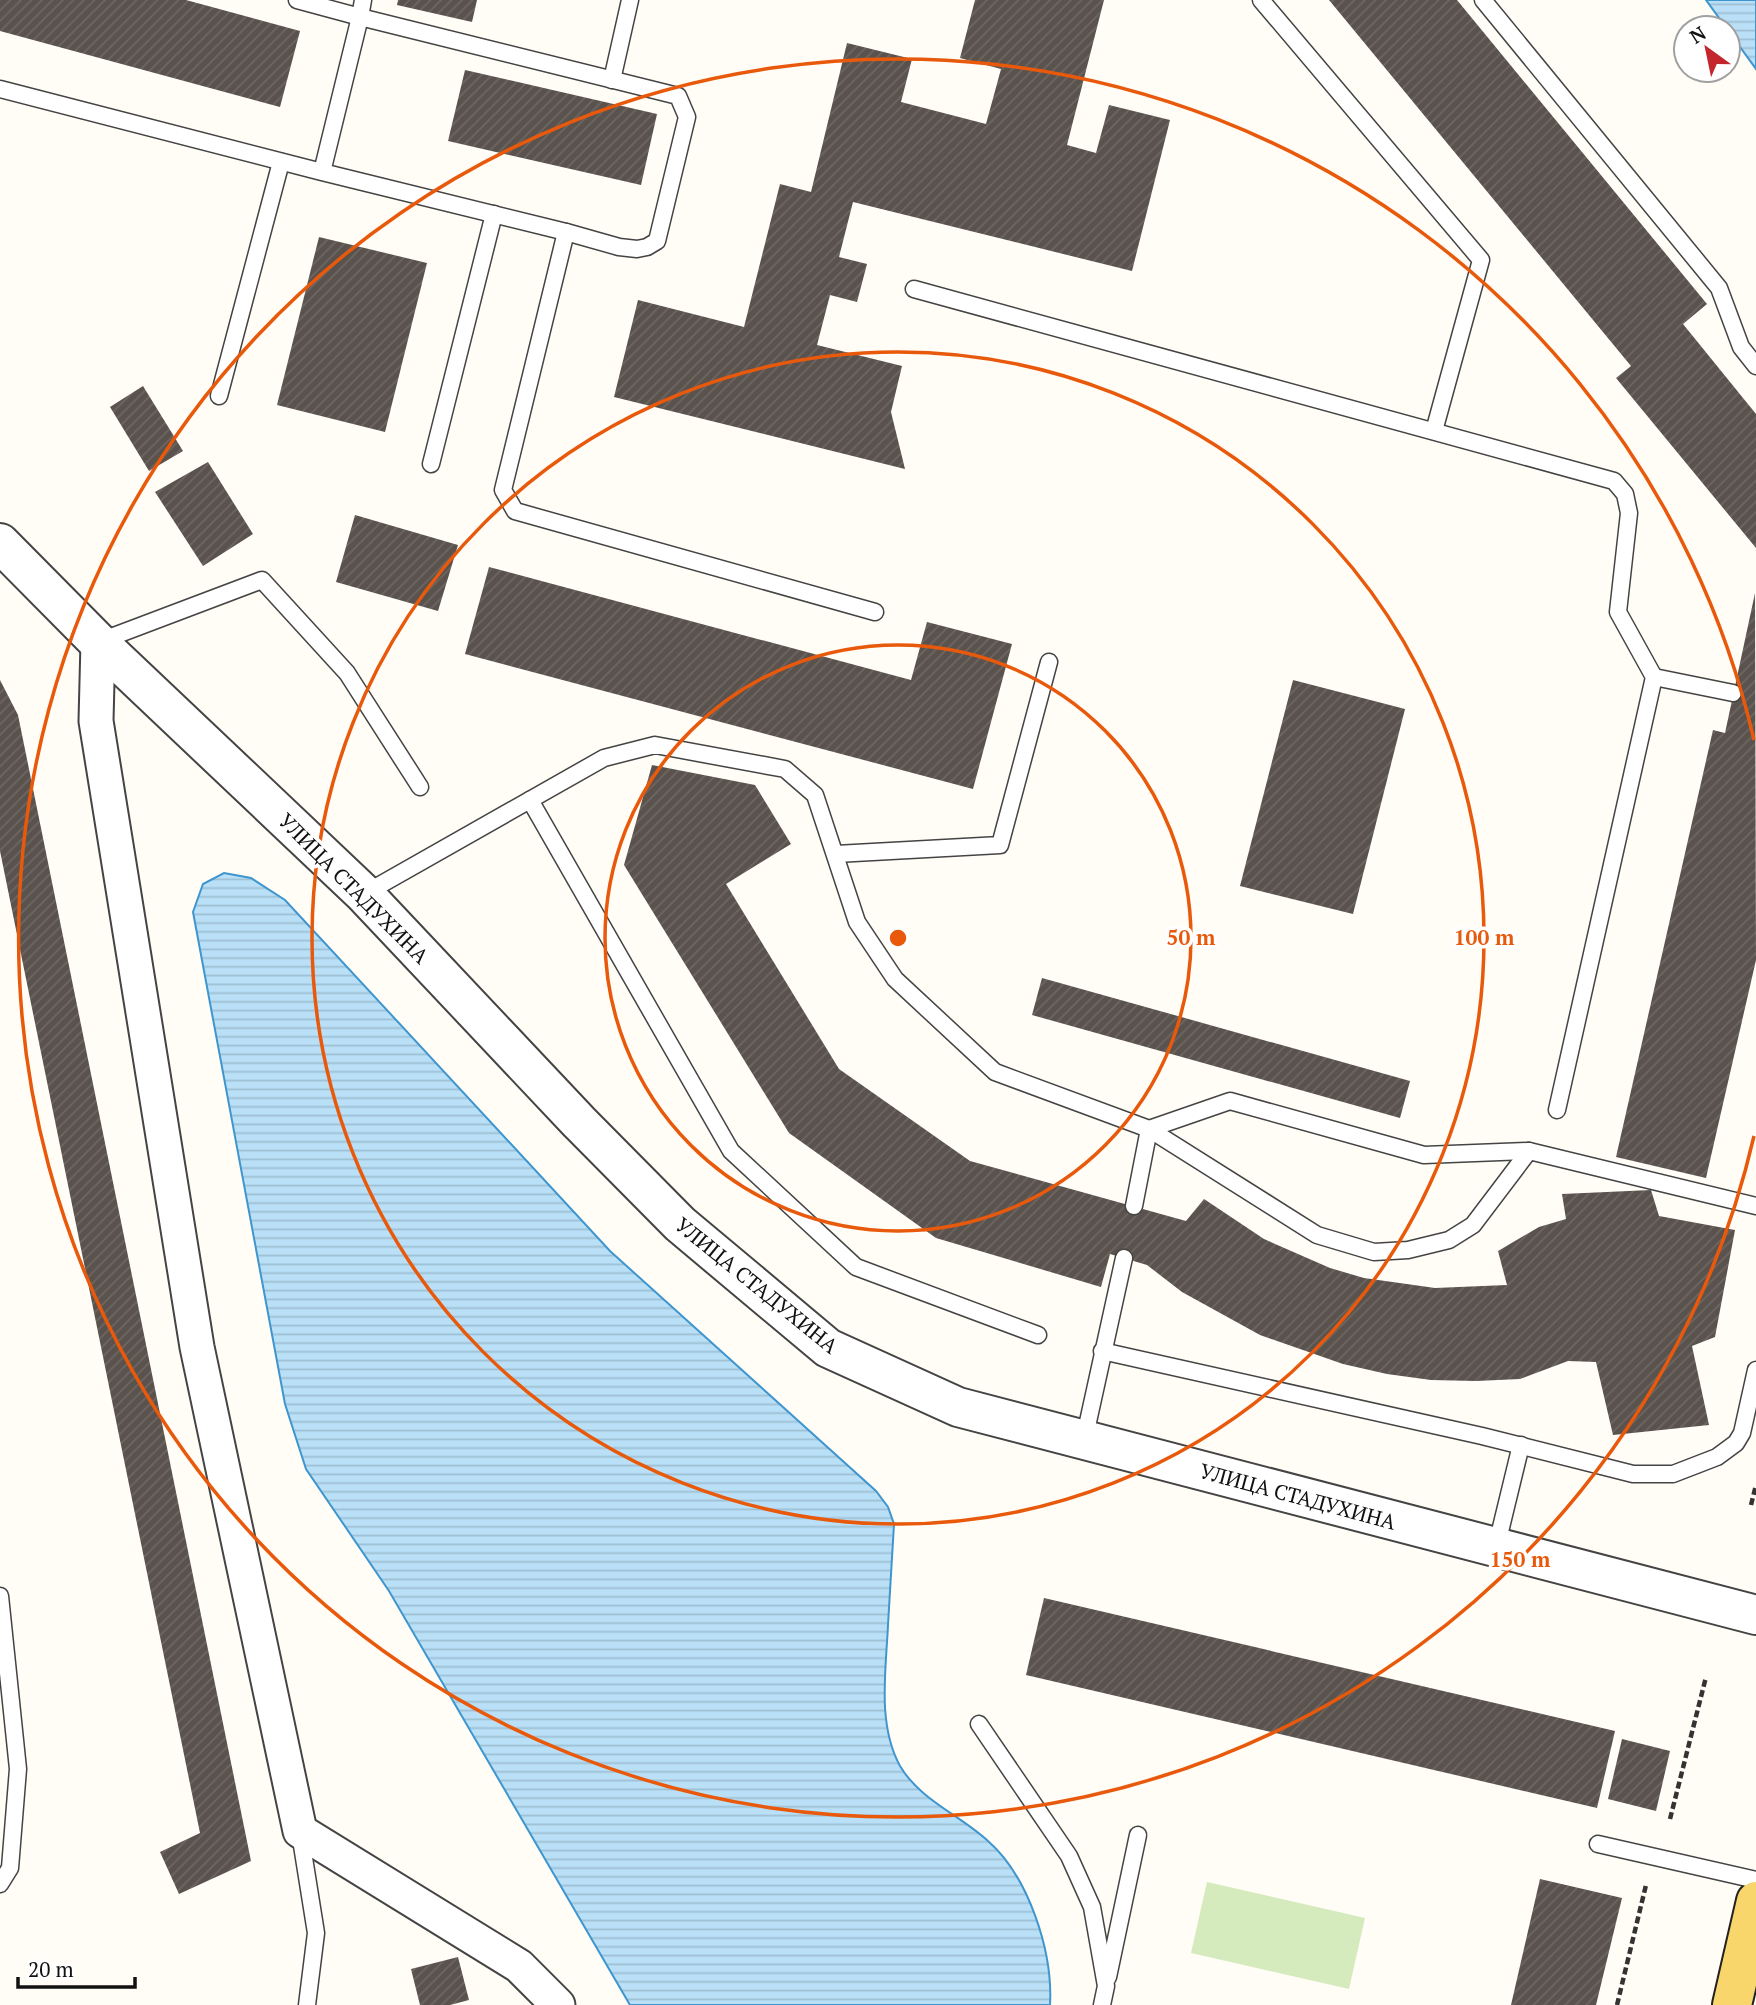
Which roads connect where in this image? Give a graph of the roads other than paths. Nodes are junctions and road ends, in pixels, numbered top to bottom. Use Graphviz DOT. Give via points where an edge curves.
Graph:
graph roads {
  1 [pos="297,0"];
  2 [pos="363,0"];
  3 [pos="631,0"];
  4 [pos="1261,0"];
  5 [pos="1483,0"];
  6 [pos="359,17"];
  7 [pos="612,80"];
  8 [pos="0,89"];
  9 [pos="281,162"];
  10 [pos="321,172"];
  11 [pos="494,214"];
  12 [pos="566,232"];
  13 [pos="914,289"];
  14 [pos="1756,366"];
  15 [pos="219,396"];
  16 [pos="1434,432"];
  17 [pos="432,464"];
  18 [pos="0,543"];
  19 [pos="874,612"];
  20 [pos="99,642"];
  21 [pos="1049,662"];
  22 [pos="1654,677"];
  23 [pos="1733,693"];
  24 [pos="420,787"];
  25 [pos="530,800"];
  26 [pos="836,854"];
  27 [pos="364,894"];
  28 [pos="1557,1110"];
  29 [pos="1149,1129"];
  30 [pos="1529,1151"];
  31 [pos="1134,1206"];
  32 [pos="1756,1206"];
  33 [pos="1124,1258"];
  34 [pos="1038,1335"];
  35 [pos="1102,1351"];
  36 [pos="1756,1370"];
  37 [pos="1084,1440"];
  38 [pos="1521,1445"];
  39 [pos="1496,1548"];
  40 [pos="0,1596"];
  41 [pos="1756,1615"];
  42 [pos="979,1724"];
  43 [pos="300,1831"];
  44 [pos="1138,1835"];
  45 [pos="1598,1844"];
  46 [pos="1756,1880"];
  47 [pos="0,1884"];
  48 [pos="1756,1901"];
  49 [pos="1106,1986"];
  50 [pos="307,2005"];
  51 [pos="558,2005"];
  52 [pos="1102,2005"];
  53 [pos="1732,2005"];
  1 -- 6 [label="lane"];
  2 -- 6 [label="lane"];
  3 -- 7 [label="lane"];
  4 -- 16 [label="lane" via="1481,260"];
  5 -- 14 [label="lane" via="1719,288 1741,347"];
  6 -- 7 [label="lane"];
  6 -- 10 [label="lane"];
  7 -- 12 [label="lane" via="678,96 685,108 687,117 657,241 637,249"];
  8 -- 9 [label="lane"];
  9 -- 10 [label="lane"];
  9 -- 15 [label="lane"];
  10 -- 11 [label="lane"];
  11 -- 12 [label="lane"];
  11 -- 17 [label="lane"];
  12 -- 19 [label="lane" via="503,490 515,511"];
  13 -- 16 [label="lane"];
  16 -- 22 [label="lane" via="1614,481 1625,494 1629,513 1618,612"];
  18 -- 20 [label="street, УЛИЦА СТАДУХИНА"];
  20 -- 24 [label="lane" via="262,580 347,673"];
  20 -- 27 [label="street, УЛИЦА СТАДУХИНА"];
  20 -- 43 [label="street" via="96,721 197,1347"];
  21 -- 26 [label="lane" via="1000,845"];
  22 -- 23 [label="lane"];
  22 -- 28 [label="lane"];
  25 -- 26 [label="lane" via="604,758 655,745 785,769 815,795"];
  25 -- 27 [label="lane"];
  25 -- 34 [label="lane" via="731,1151 856,1267"];
  26 -- 29 [label="lane" via="857,922 895,979 995,1072"];
  27 -- 37 [label="street, УЛИЦА СТАДУХИНА" via="680,1224 828,1348 958,1407"];
  29 -- 30 [label="lane" via="1230,1101 1424,1155"];
  29 -- 30 [label="lane" via="1317,1235 1374,1252 1449,1240 1474,1225"];
  29 -- 31 [label="lane"];
  30 -- 32 [label="lane"];
  33 -- 35 [label="lane"];
  35 -- 37 [label="lane"];
  35 -- 38 [label="lane"];
  36 -- 38 [label="lane" via="1736,1443 1717,1457 1681,1472 1633,1475"];
  37 -- 39 [label="street, УЛИЦА СТАДУХИНА"];
  38 -- 39 [label="lane"];
  39 -- 41 [label="street, УЛИЦА СТАДУХИНА"];
  40 -- 47 [label="lane" via="19,1769 10,1868"];
  42 -- 49 [label="lane" via="1069,1856 1092,1908"];
  43 -- 50 [label="lane" via="316,1933"];
  43 -- 51 [label="street" via="519,1966"];
  44 -- 49 [label="lane"];
  45 -- 46 [label="lane"];
  48 -- 53 [label="main road"];
  49 -- 52 [label="lane"];
}
